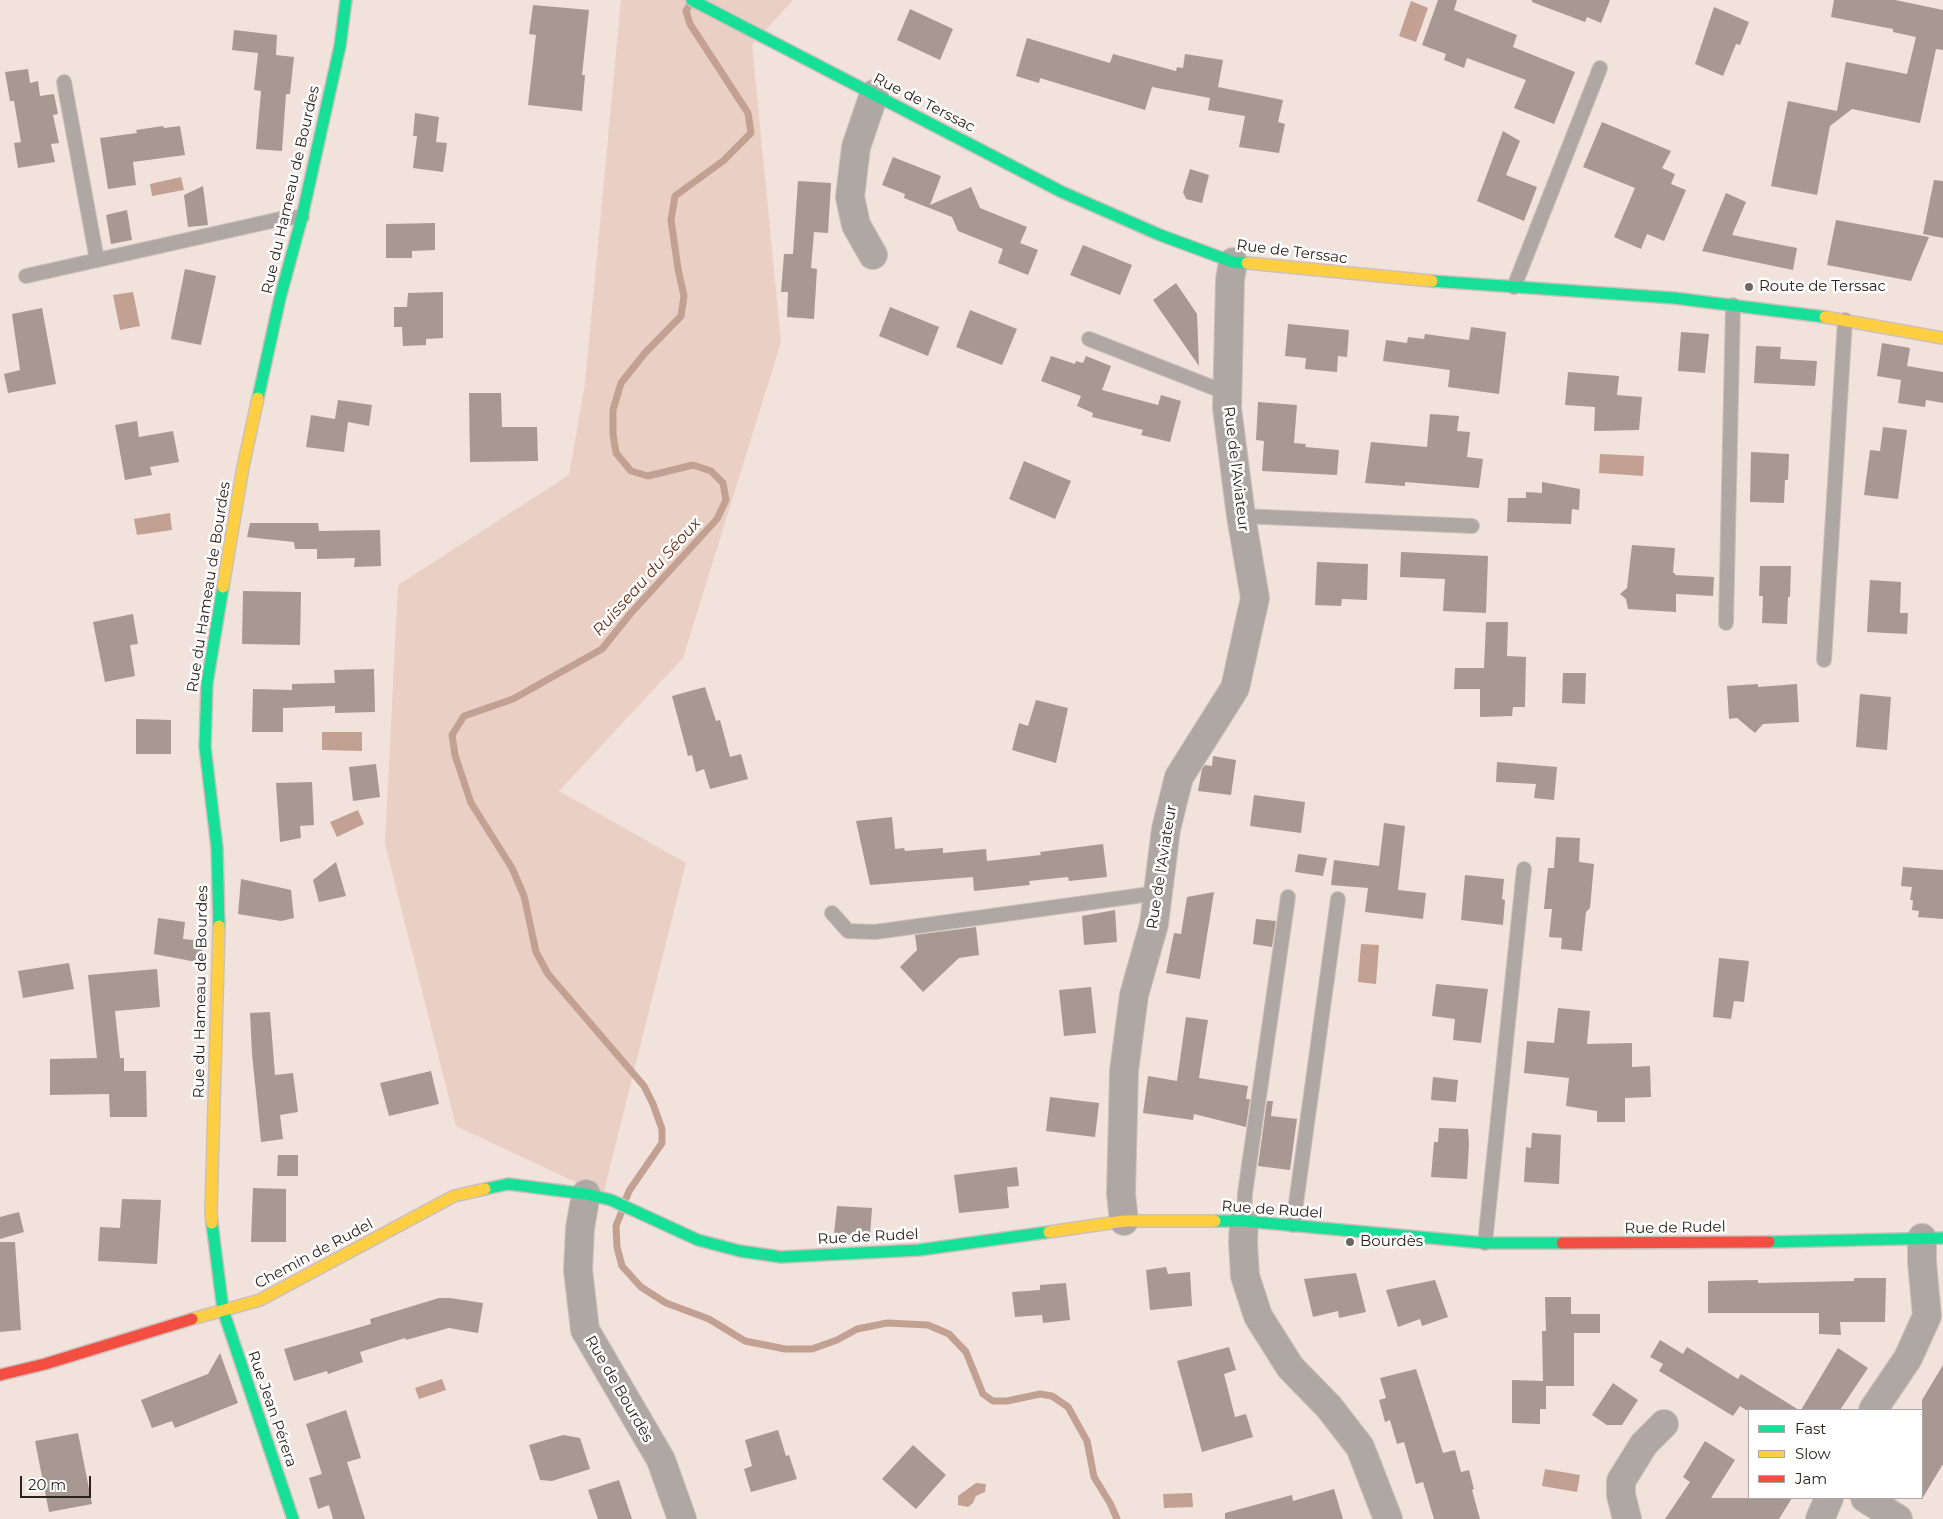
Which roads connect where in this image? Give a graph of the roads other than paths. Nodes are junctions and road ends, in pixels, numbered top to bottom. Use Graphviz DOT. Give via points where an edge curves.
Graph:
graph roads {
  1 [pos="346,0"];
  2 [pos="693,0"];
  3 [pos="1600,68"];
  4 [pos="64,82"];
  5 [pos="874,94"];
  6 [pos="302,217"];
  7 [pos="873,255"];
  8 [pos="96,260"];
  9 [pos="1233,262"];
  10 [pos="26,276"];
  11 [pos="1514,287"];
  12 [pos="1733,305"];
  13 [pos="1845,320"];
  14 [pos="1943,338"];
  15 [pos="1089,339"];
  16 [pos="1227,393"];
  17 [pos="1241,516"];
  18 [pos="1472,526"];
  19 [pos="1726,623"];
  20 [pos="1824,660"];
  21 [pos="1524,869"];
  22 [pos="1158,892"];
  23 [pos="1288,896"];
  24 [pos="1338,899"];
  25 [pos="832,913"];
  26 [pos="599,1197"];
  27 [pos="1124,1220"];
  28 [pos="1244,1221"];
  29 [pos="1293,1225"];
  30 [pos="1932,1238"];
  31 [pos="1485,1244"];
  32 [pos="223,1310"];
  33 [pos="1935,1321"];
  34 [pos="0,1375"];
  35 [pos="1874,1409"];
  36 [pos="1664,1424"];
  37 [pos="1829,1499"];
  38 [pos="1866,1499"];
  39 [pos="293,1519"];
  40 [pos="682,1519"];
  41 [pos="1388,1519"];
  42 [pos="1627,1519"];
  43 [pos="1820,1519"];
  44 [pos="1898,1519"];
  1 -- 6 [label="street, Rue du Hameau de Bourdes" via="340,46"];
  2 -- 5 [label="street, Rue de Terssac"];
  3 -- 11 [label="lane"];
  4 -- 8 [label="lane"];
  5 -- 7 [label="street" via="856,147 850,196 856,225"];
  5 -- 9 [label="street, Rue de Terssac" via="1068,195"];
  6 -- 8 [label="lane"];
  6 -- 32 [label="street, Rue du Hameau de Bourdes" via="280,298 243,467 207,683 205,747 217,848 219,920 211,1212"];
  8 -- 10 [label="lane"];
  9 -- 11 [label="street, Rue de Terssac"];
  9 -- 16 [label="street, Rue de l'Aviateur"];
  11 -- 12 [label="street, Rue de Terssac"];
  12 -- 13 [label="street, Rue de Terssac"];
  12 -- 19 [label="lane"];
  13 -- 14 [label="street, Rue de Terssac"];
  13 -- 20 [label="lane"];
  15 -- 16 [label="lane"];
  16 -- 17 [label="street, Rue de l'Aviateur"];
  17 -- 18 [label="lane"];
  17 -- 22 [label="street, Rue de l'Aviateur" via="1255,598 1235,688 1179,777 1166,828"];
  21 -- 31 [label="lane"];
  22 -- 25 [label="lane" via="875,932 848,930"];
  22 -- 27 [label="street, Rue de l'Aviateur" via="1154,924 1134,995 1124,1071 1121,1194"];
  23 -- 28 [label="lane" via="1245,1193"];
  24 -- 29 [label="lane"];
  26 -- 27 [label="street, Rue de Rudel" via="640,1212 698,1240 781,1257 919,1250"];
  26 -- 32 [label="street, Chemin de Rudel" via="508,1184 454,1196 260,1300"];
  26 -- 40 [label="street, Rue de Bourdès" via="580,1228 578,1270 585,1330 661,1460"];
  27 -- 28 [label="street, Rue de Rudel"];
  28 -- 29 [label="street, Rue de Rudel"];
  28 -- 41 [label="street" via="1245,1276 1258,1316 1290,1367 1360,1447"];
  29 -- 31 [label="street, Rue de Rudel"];
  30 -- 31 [label="street, Rue de Rudel"];
  30 -- 33 [label="street" via="1922,1262"];
  32 -- 34 [label="street, Chemin de Rudel"];
  32 -- 39 [label="street, Rue Jean Pérera"];
  33 -- 35 [label="street"];
  36 -- 42 [label="street" via="1644,1444 1622,1481 1621,1495"];
  37 -- 43 [label="street"];
  38 -- 44 [label="street"];
}
